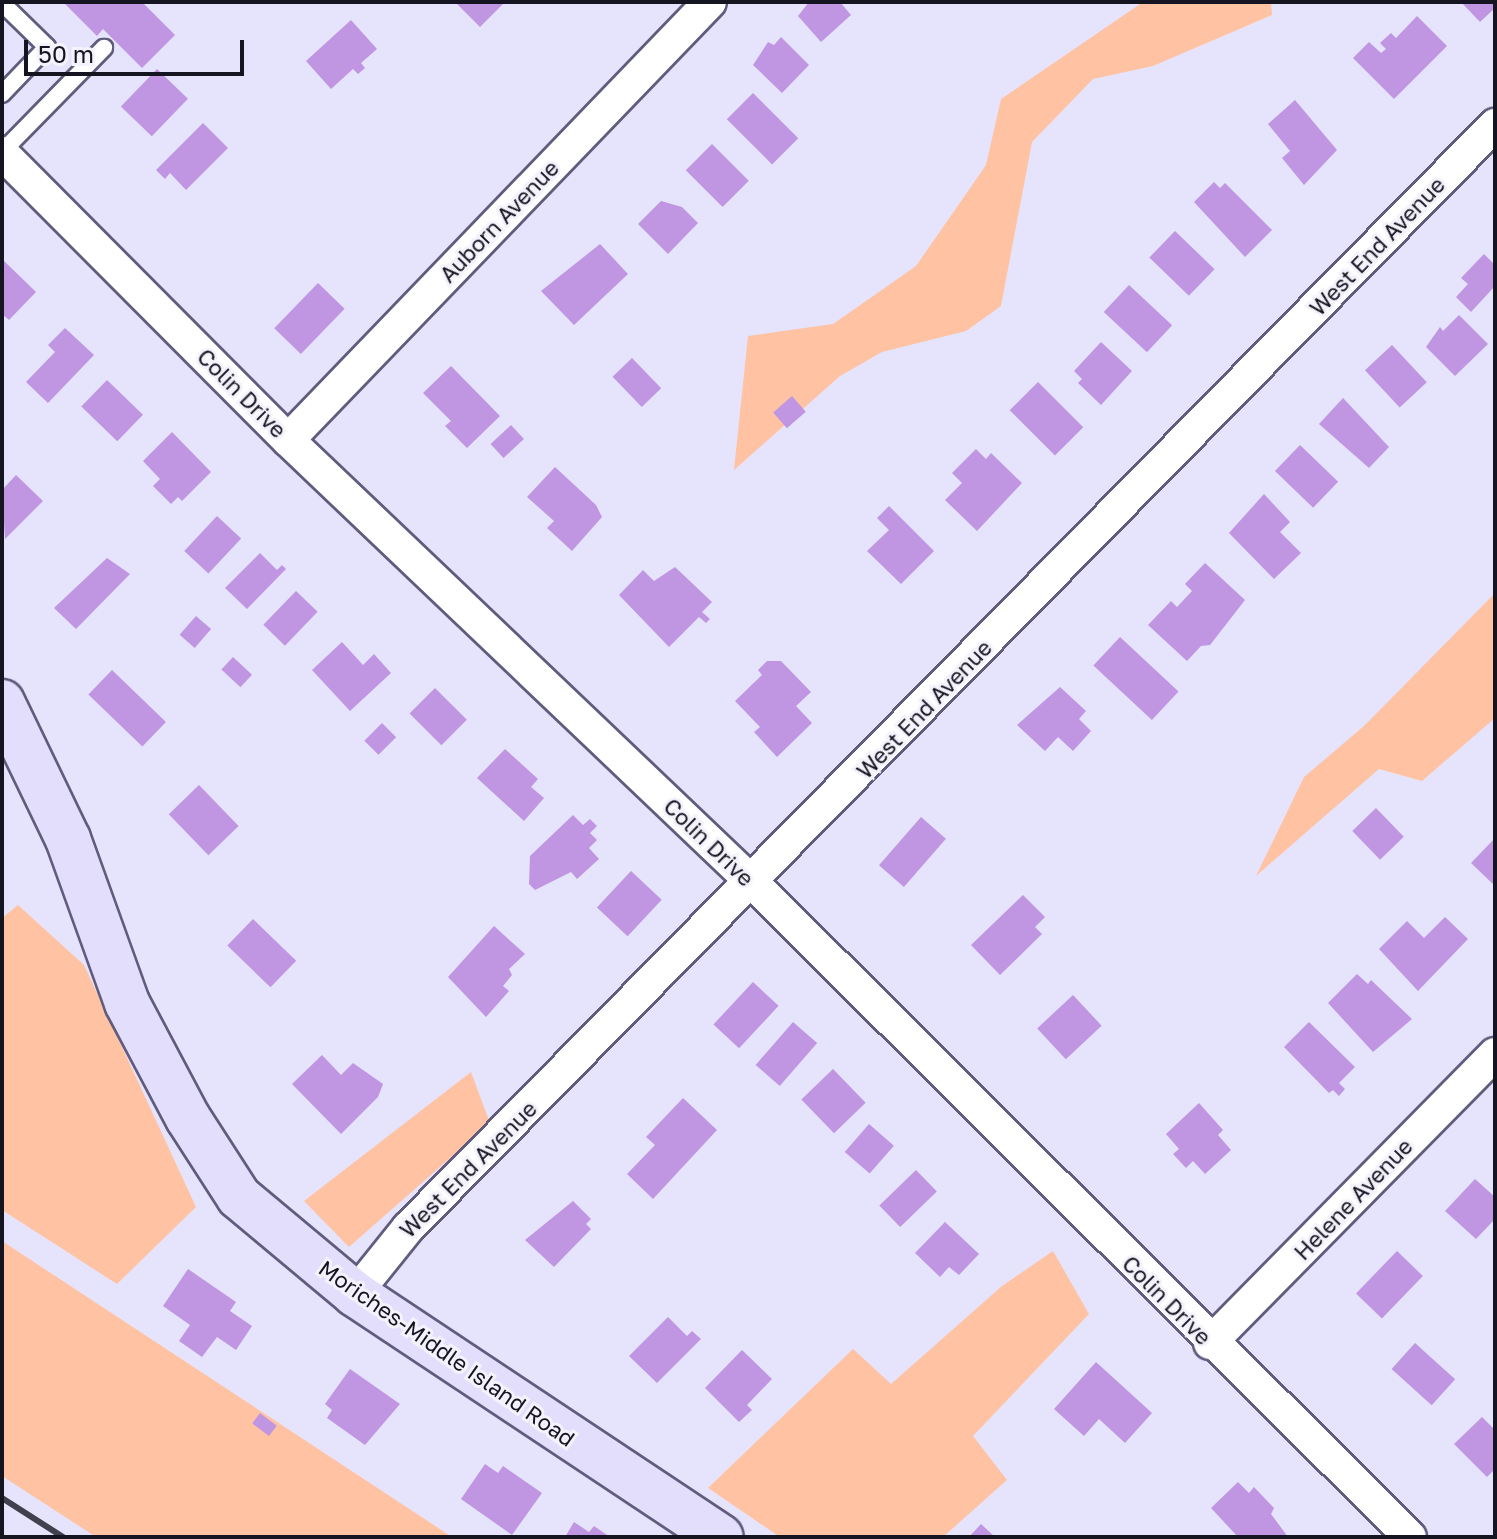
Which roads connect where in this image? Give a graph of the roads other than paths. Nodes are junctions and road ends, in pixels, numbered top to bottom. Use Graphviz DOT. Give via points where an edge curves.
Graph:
graph roads {
  1 [pos="710,2"];
  2 [pos="2,3"];
  3 [pos="104,48"];
  4 [pos="2,94"];
  5 [pos="1495,125"];
  6 [pos="2,153"];
  7 [pos="288,440"];
  8 [pos="2,702"];
  9 [pos="753,883"];
  10 [pos="1495,1054"];
  11 [pos="355,1294"];
  12 [pos="1210,1343"];
  13 [pos="721,1537"];
  14 [pos="1410,1537"];
  1 -- 7 [label="street, Auborn Avenue"];
  2 -- 4 [label="lane" via="47,47"];
  3 -- 6 [label="lane"];
  5 -- 9 [label="street, West End Avenue"];
  6 -- 7 [label="street, Colin Drive"];
  7 -- 9 [label="street, Colin Drive"];
  8 -- 11 [label="main road, Moriches-Middle Island Road" via="68,839 127,1003 188,1118 239,1197"];
  9 -- 11 [label="street, West End Avenue" via="408,1228"];
  9 -- 12 [label="street, Colin Drive"];
  10 -- 12 [label="street, Helene Avenue"];
  11 -- 13 [label="main road, Moriches-Middle Island Road"];
  12 -- 14 [label="street, Colin Drive"];
}
